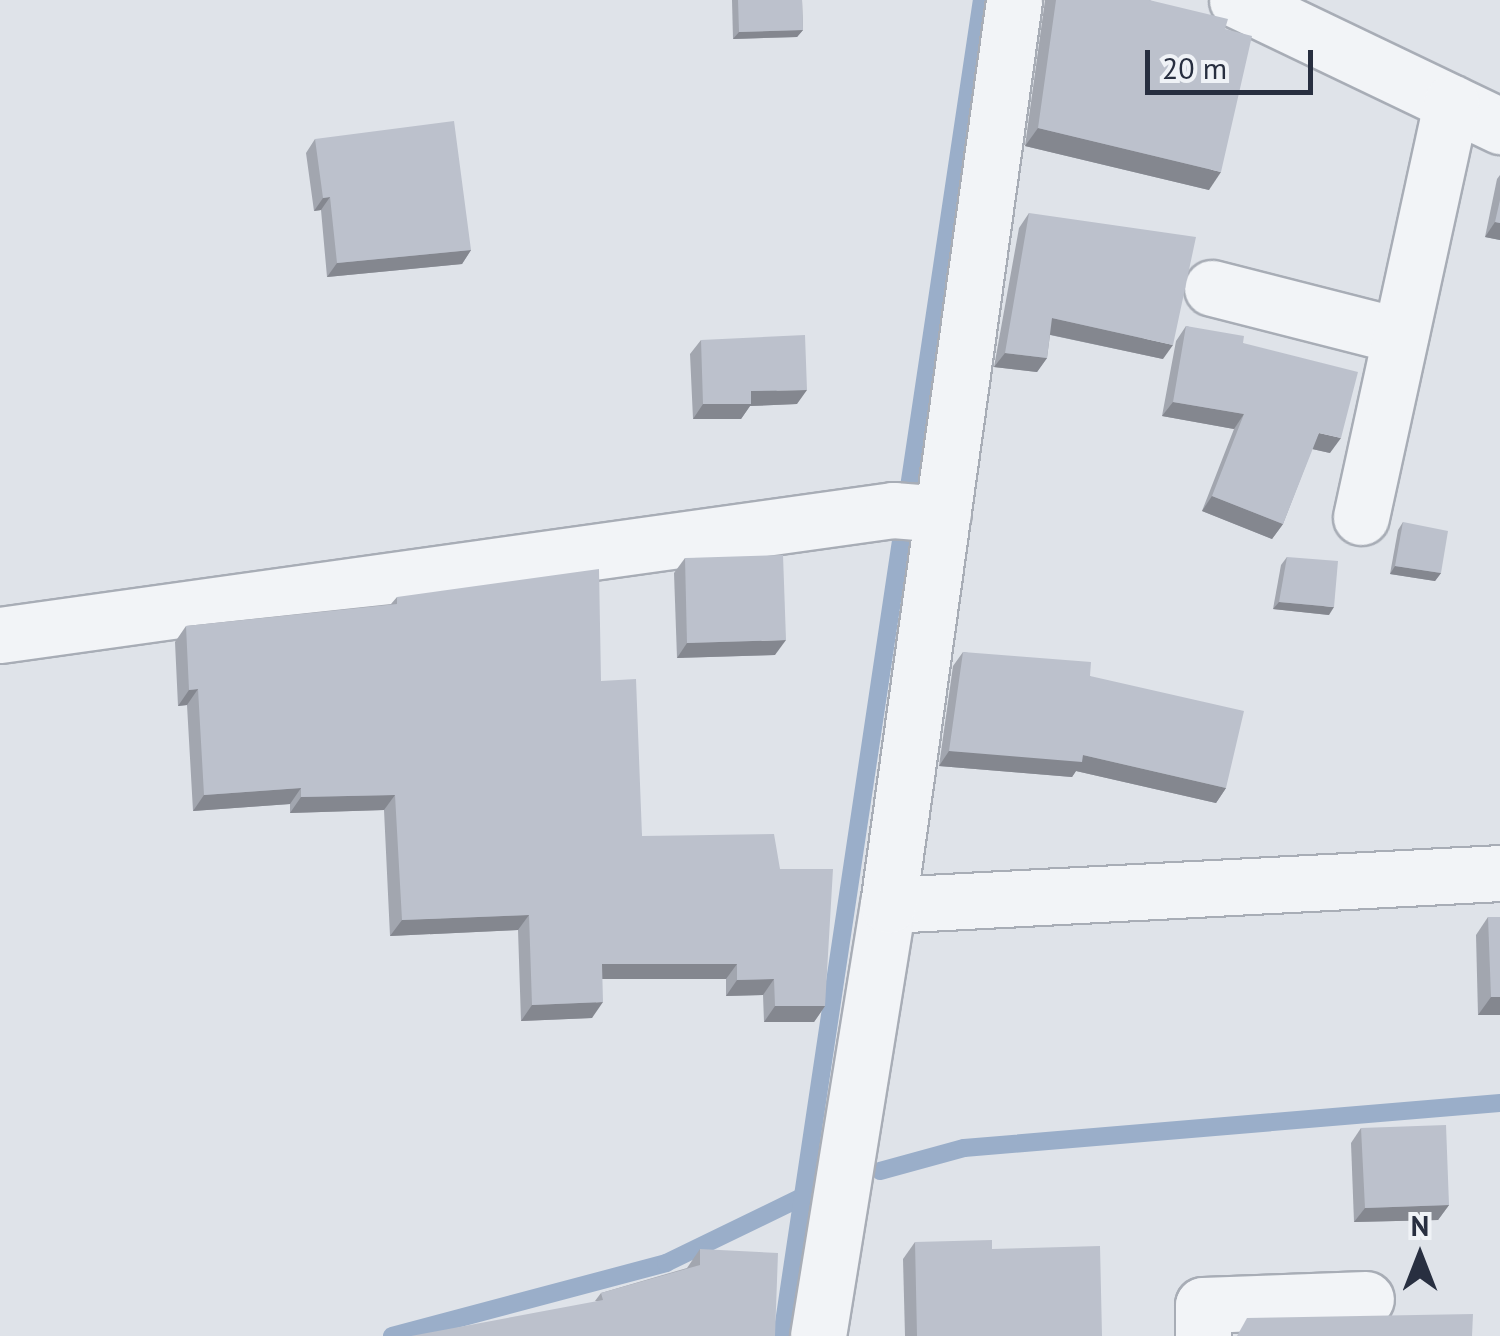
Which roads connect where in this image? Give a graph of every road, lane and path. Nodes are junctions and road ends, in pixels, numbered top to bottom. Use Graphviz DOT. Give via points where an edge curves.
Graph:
graph roads {
  1 [pos="1014,0"];
  2 [pos="1237,0"];
  3 [pos="1451,103"];
  4 [pos="1500,126"];
  5 [pos="1212,288"];
  6 [pos="1400,336"];
  7 [pos="918,512"];
  8 [pos="1361,517"];
  9 [pos="0,635"];
  10 [pos="1500,872"];
  11 [pos="888,905"];
  12 [pos="1366,1299"];
  13 [pos="818,1336"];
  14 [pos="1204,1336"];
  1 -- 7 [label="street"];
  2 -- 3 [label="street"];
  3 -- 4 [label="street"];
  3 -- 6 [label="street"];
  5 -- 6 [label="street"];
  6 -- 8 [label="street"];
  7 -- 9 [label="street"];
  7 -- 11 [label="street"];
  10 -- 11 [label="street"];
  11 -- 13 [label="street"];
  12 -- 14 [label="street" via="1203,1305"];
}
